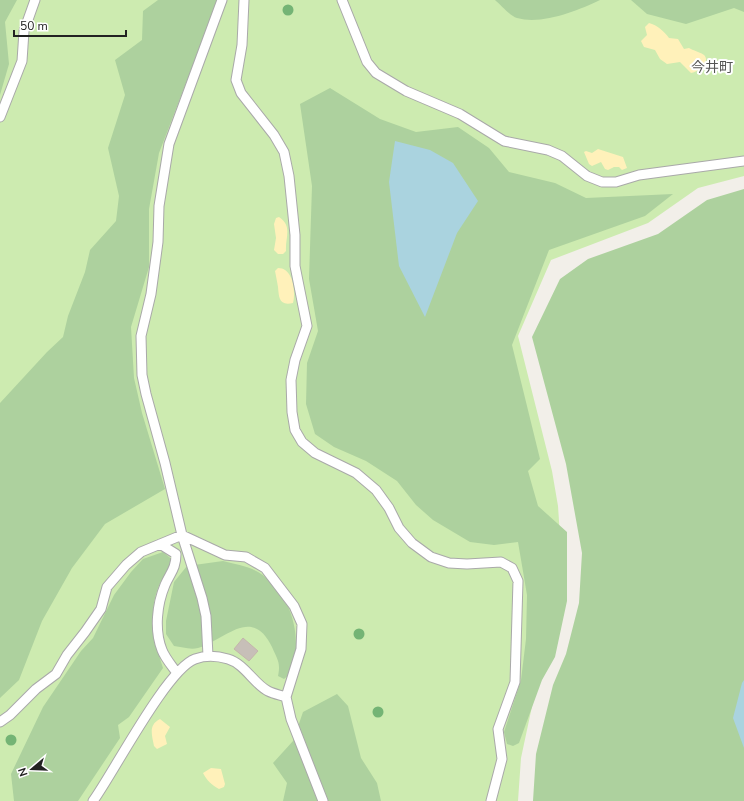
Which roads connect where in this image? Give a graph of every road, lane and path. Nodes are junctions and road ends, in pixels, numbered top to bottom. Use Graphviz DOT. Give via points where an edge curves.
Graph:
graph roads {
  1 [pos="35,0"];
  2 [pos="222,0"];
  3 [pos="244,0"];
  4 [pos="342,0"];
  5 [pos="0,117"];
  6 [pos="744,161"];
  7 [pos="182,535"];
  8 [pos="160,544"];
  9 [pos="208,656"];
  10 [pos="177,673"];
  11 [pos="286,697"];
  12 [pos="0,722"];
  13 [pos="93,801"];
  14 [pos="323,801"];
  15 [pos="491,801"];
  1 -- 5 [label="lane" via="24,31 22,61"];
  2 -- 7 [label="lane" via="169,144 159,206 158,242 151,294 141,336 143,381"];
  3 -- 15 [label="lane" via="242,45 236,80 241,93 284,152 295,235 295,266 307,326 291,380 295,430 302,442 315,453 356,473 376,490 399,528 412,543 431,557 449,563 501,562 512,568 518,581 515,682 498,729 502,759"];
  4 -- 6 [label="lane" via="367,62 376,73 406,91 460,114 504,141 541,148 562,156 587,176 602,182 616,182 639,174"];
  7 -- 8 [label="lane"];
  7 -- 9 [label="lane" via="206,616"];
  7 -- 11 [label="lane" via="225,555 246,557 265,568 294,606 302,624 301,649"];
  8 -- 10 [label="lane" via="176,554 176,565 165,584 157,618 162,650"];
  8 -- 12 [label="lane" via="141,552 126,565 107,587 101,609 56,674 36,688 10,716"];
  9 -- 10 [label="lane" via="194,659"];
  9 -- 11 [label="lane" via="236,662 267,691"];
  10 -- 13 [label="lane" via="158,698"];
  11 -- 14 [label="lane" via="291,719"];
}
